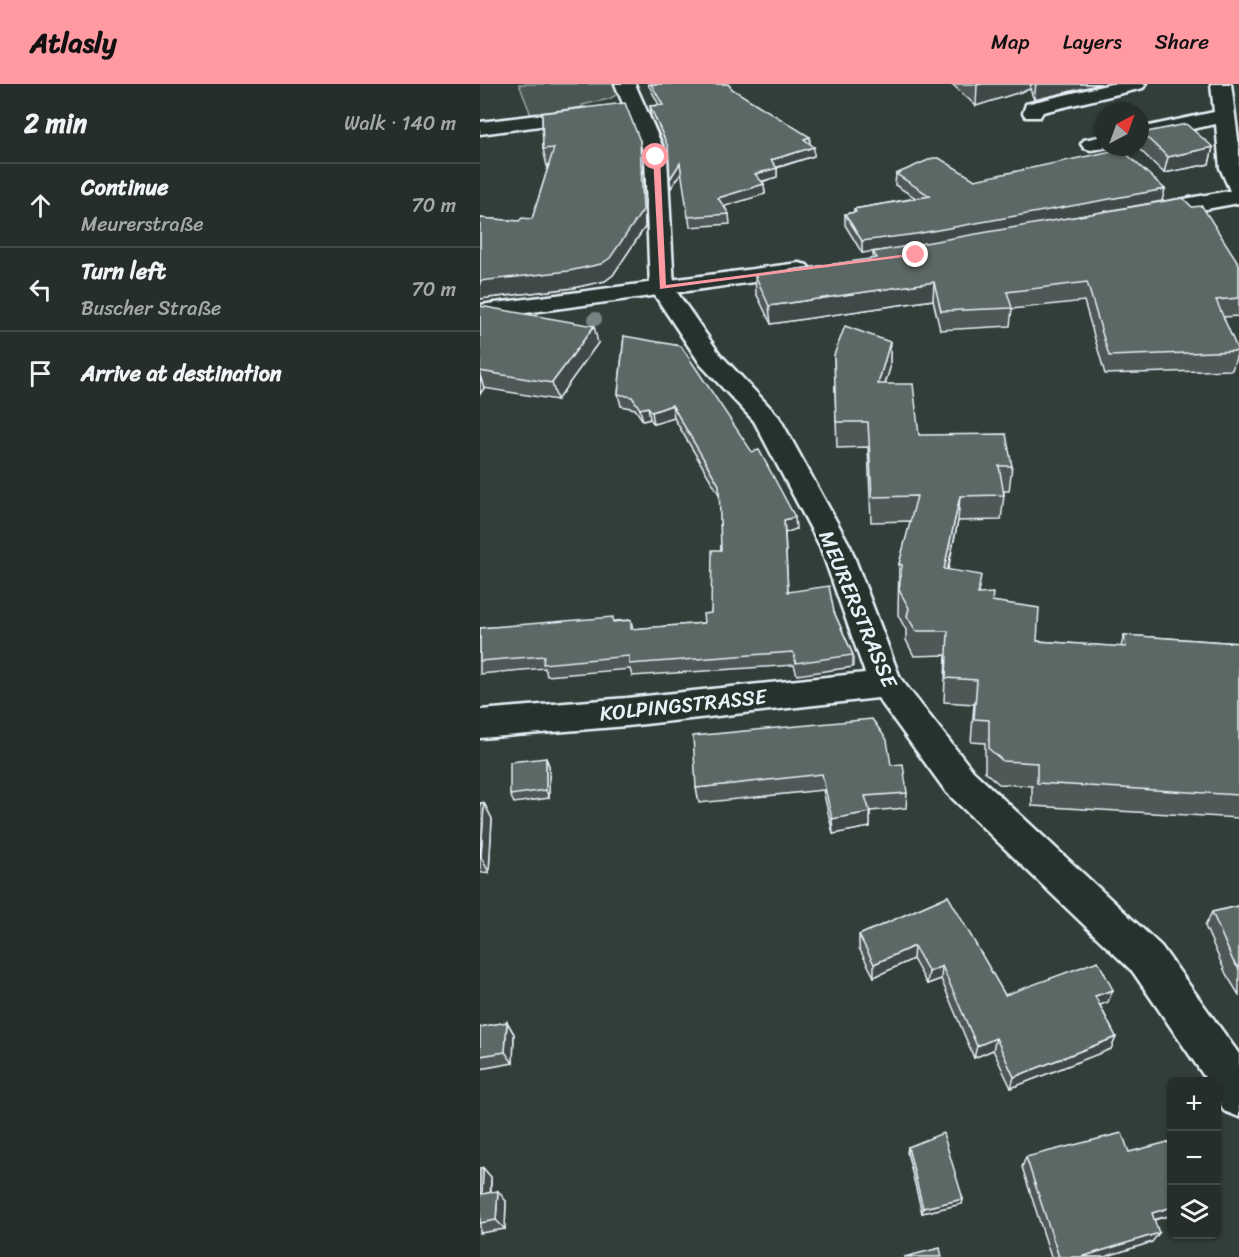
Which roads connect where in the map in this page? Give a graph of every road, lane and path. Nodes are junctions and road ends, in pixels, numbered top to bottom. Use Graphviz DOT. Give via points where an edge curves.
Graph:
graph roads {
  1 [pos="1136,84"];
  2 [pos="1221,84"];
  3 [pos="617,103"];
  4 [pos="1033,112"];
  5 [pos="1226,116"];
  6 [pos="480,128"];
  7 [pos="1149,132"];
  8 [pos="1239,188"];
  9 [pos="1239,196"];
  10 [pos="1126,217"];
  11 [pos="824,267"];
  12 [pos="663,288"];
  13 [pos="480,312"];
  14 [pos="886,684"];
  15 [pos="480,724"];
  16 [pos="1239,1096"];
  1 -- 4 [label="street" via="1033,108"];
  2 -- 5 [label="street"];
  3 -- 6 [label="street"];
  3 -- 12 [label="street" via="656,157"];
  5 -- 7 [label="street"];
  5 -- 8 [label="street" via="1231,168"];
  9 -- 10 [label="street"];
  11 -- 12 [label="street"];
  12 -- 13 [label="street" via="587,301"];
  12 -- 14 [label="street, MEURERSTRASSE" via="710,359 765,417 835,546"];
  14 -- 15 [label="street, KOLPINGSTRASSE"];
  14 -- 16 [label="street, MEURERSTRASSE" via="960,782 1147,959 1230,1077"];
}
